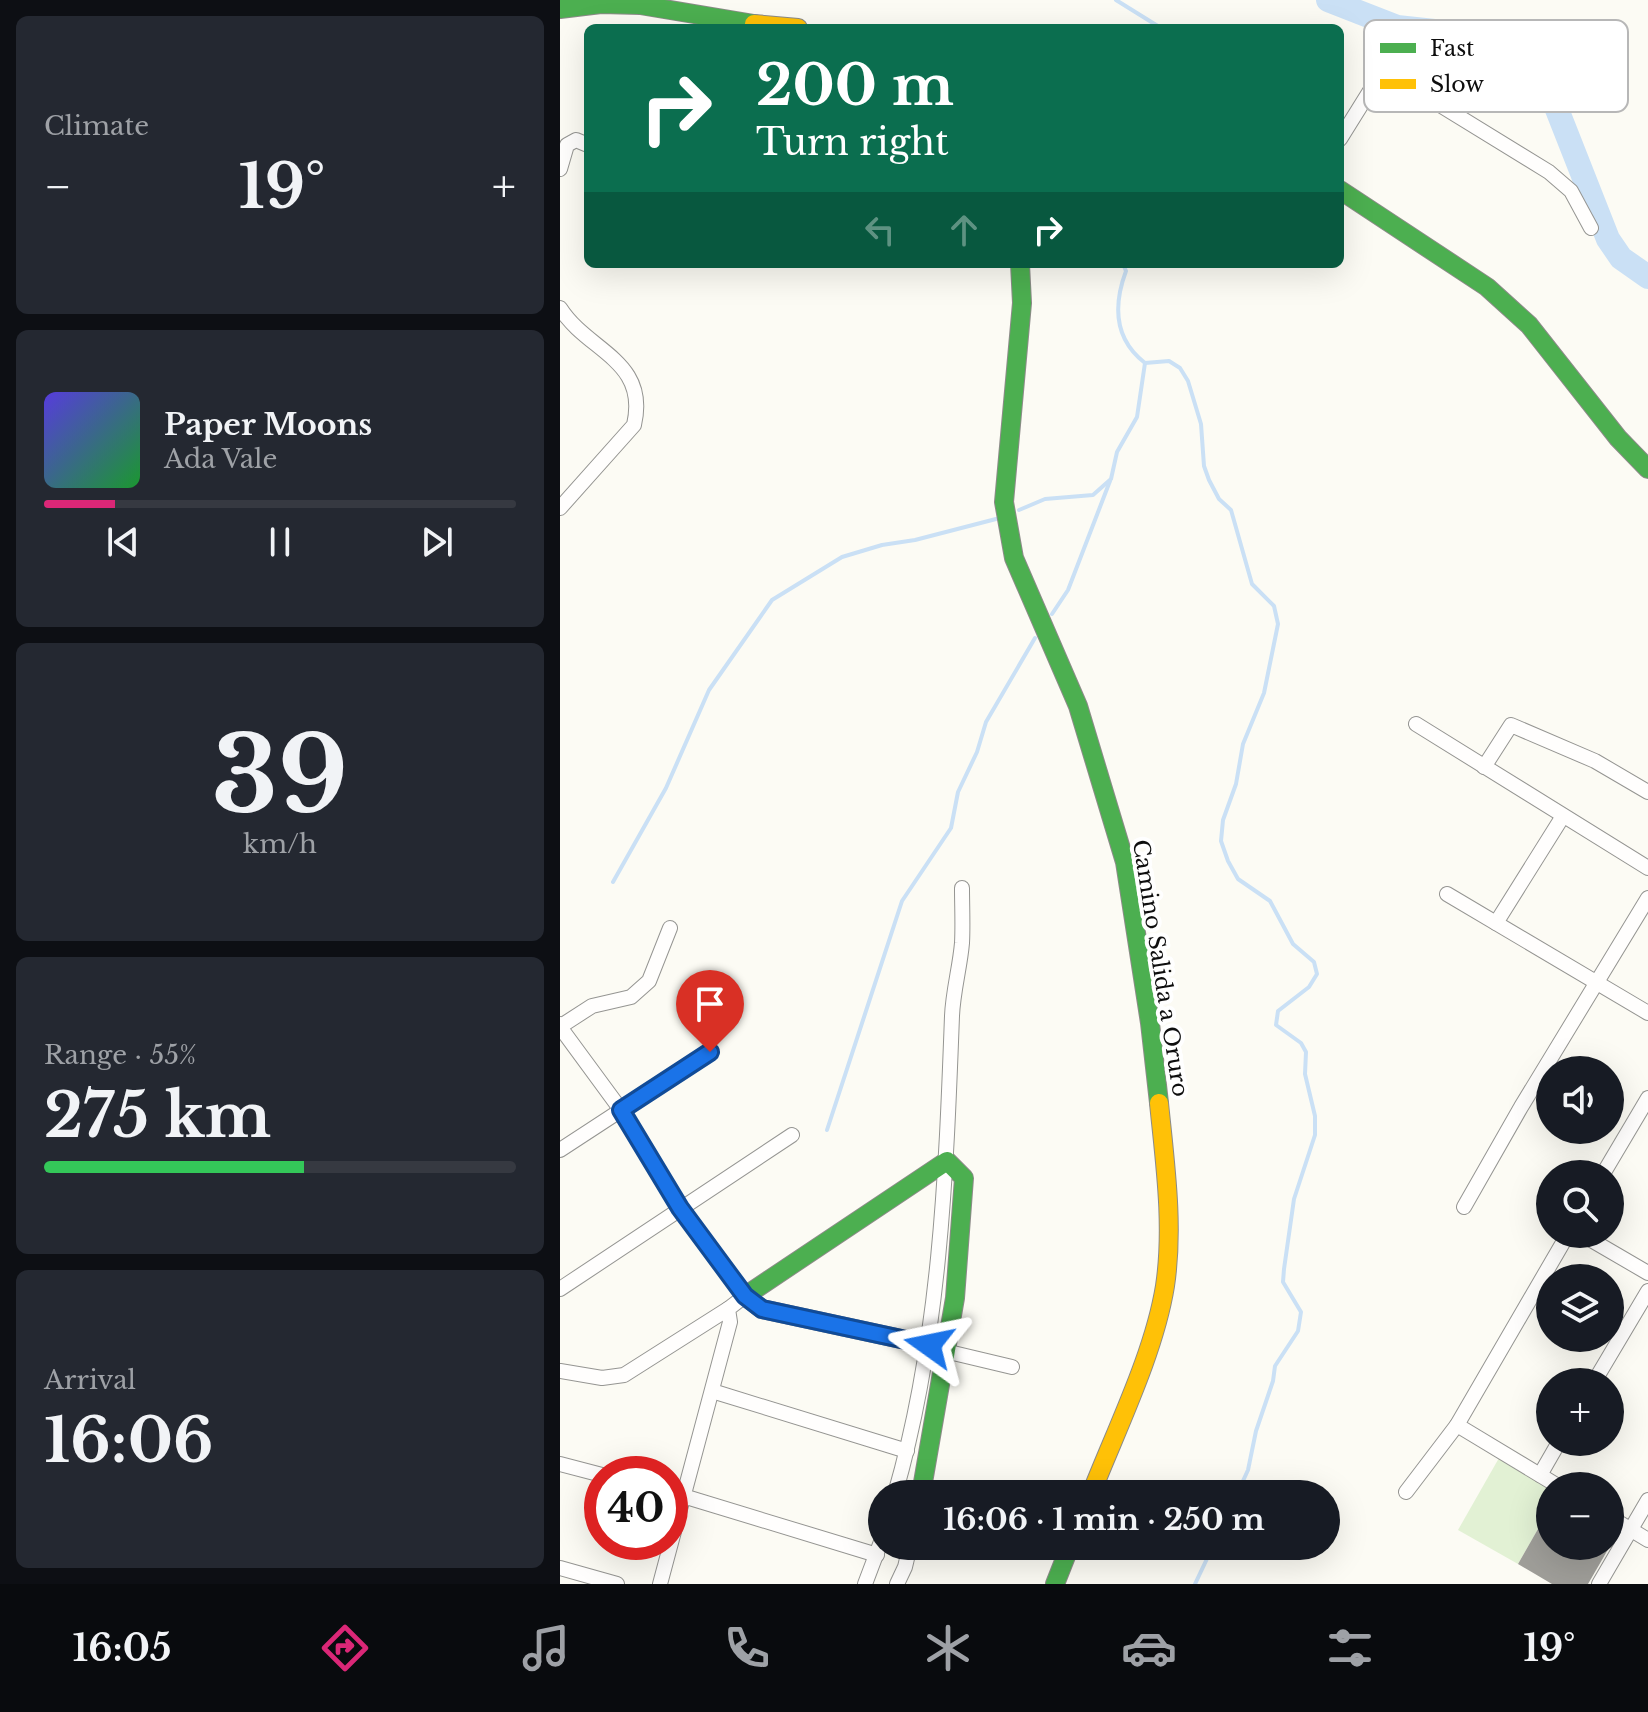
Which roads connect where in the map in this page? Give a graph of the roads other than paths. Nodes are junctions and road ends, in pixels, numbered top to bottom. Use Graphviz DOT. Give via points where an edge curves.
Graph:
graph roads {
  1 [pos="560,9"];
  2 [pos="748,24"];
  3 [pos="1364,100"];
  4 [pos="1451,112"];
  5 [pos="1344,133"];
  6 [pos="584,143"];
  7 [pos="560,169"];
  8 [pos="1344,193"];
  9 [pos="1591,228"];
  10 [pos="1020,268"];
  11 [pos="1034,268"];
  12 [pos="1022,303"];
  13 [pos="561,312"];
  14 [pos="1648,469"];
  15 [pos="560,508"];
  16 [pos="1416,724"];
  17 [pos="1484,767"];
  18 [pos="1648,792"];
  19 [pos="1563,816"];
  20 [pos="1648,868"];
  21 [pos="962,888"];
  22 [pos="1447,894"];
  23 [pos="1648,898"];
  24 [pos="1496,923"];
  25 [pos="670,928"];
  26 [pos="1597,983"];
  27 [pos="1648,1013"];
  28 [pos="560,1026"];
  29 [pos="710,1052"];
  30 [pos="1648,1098"];
  31 [pos="621,1110"];
  32 [pos="792,1135"];
  33 [pos="560,1150"];
  34 [pos="1611,1160"];
  35 [pos="947,1161"];
  36 [pos="1464,1207"];
  37 [pos="680,1208"];
  38 [pos="1560,1248"];
  39 [pos="1605,1248"];
  40 [pos="1648,1273"];
  41 [pos="560,1289"];
  42 [pos="1648,1291"];
  43 [pos="745,1296"];
  44 [pos="728,1309"];
  45 [pos="929,1345"];
  46 [pos="949,1352"];
  47 [pos="1012,1367"];
  48 [pos="1602,1368"];
  49 [pos="560,1371"];
  50 [pos="712,1391"];
  51 [pos="1457,1425"];
  52 [pos="907,1451"];
  53 [pos="688,1462"];
  54 [pos="560,1464"];
  55 [pos="584,1470"];
  56 [pos="1536,1473"];
  57 [pos="899,1480"];
  58 [pos="924,1480"];
  59 [pos="1097,1480"];
  60 [pos="1406,1492"];
  61 [pos="688,1497"];
  62 [pos="1648,1500"];
  63 [pos="1624,1526"];
  64 [pos="1631,1530"];
  65 [pos="1648,1540"];
  66 [pos="868,1552"];
  67 [pos="665,1560"];
  68 [pos="875,1560"];
  69 [pos="907,1560"];
  70 [pos="1064,1560"];
  71 [pos="560,1568"];
  72 [pos="617,1584"];
  73 [pos="660,1584"];
  74 [pos="865,1584"];
  75 [pos="897,1584"];
  76 [pos="1055,1584"];
  77 [pos="1599,1584"];
  1 -- 2 [label="main road" via="640,5"];
  3 -- 5 [label="street"];
  4 -- 9 [label="street" via="1549,172 1571,191"];
  6 -- 7 [label="street" via="576,140 567,145"];
  8 -- 14 [label="main road" via="1498,296 1529,325"];
  10 -- 12 [label="main road, Camino Salida a Oruro"];
  11 -- 12 [label="main road"];
  12 -- 59 [label="main road, Camino Salida a Oruro" via="1004,502 1014,558 1078,706 1125,862 1169,1196 1165,1286 1149,1347"];
  13 -- 15 [label="street" via="621,365 637,392 638,408 634,425"];
  16 -- 17 [label="street"];
  17 -- 18 [label="street" via="1511,725 1595,761"];
  17 -- 19 [label="street"];
  19 -- 20 [label="street"];
  19 -- 24 [label="street"];
  21 -- 35 [label="street"];
  22 -- 24 [label="street"];
  23 -- 26 [label="street"];
  24 -- 26 [label="street"];
  25 -- 28 [label="street" via="649,981 631,997 592,1006"];
  26 -- 27 [label="street"];
  26 -- 36 [label="street"];
  28 -- 31 [label="street"];
  29 -- 31 [label="street"];
  30 -- 34 [label="street"];
  31 -- 33 [label="street"];
  31 -- 37 [label="street"];
  32 -- 37 [label="street"];
  35 -- 43 [label="main road"];
  35 -- 45 [label="street"];
  35 -- 46 [label="main road" via="964,1178 963,1238"];
  37 -- 41 [label="street"];
  37 -- 43 [label="street"];
  38 -- 51 [label="street"];
  39 -- 40 [label="street"];
  42 -- 48 [label="street"];
  43 -- 44 [label="street"];
  43 -- 45 [label="main road" via="762,1309"];
  44 -- 49 [label="street" via="624,1375 602,1378"];
  44 -- 50 [label="street" via="730,1322"];
  45 -- 52 [label="street"];
  46 -- 47 [label="street"];
  46 -- 58 [label="main road"];
  50 -- 52 [label="street"];
  50 -- 53 [label="street"];
  51 -- 56 [label="street"];
  51 -- 60 [label="street"];
  52 -- 57 [label="street"];
  54 -- 55 [label="street"];
  61 -- 66 [label="street"];
  62 -- 64 [label="street"];
  63 -- 64 [label="street"];
  64 -- 65 [label="street"];
  64 -- 77 [label="street"];
  67 -- 73 [label="street"];
  68 -- 74 [label="street"];
  69 -- 75 [label="street"];
  70 -- 76 [label="main road"];
  71 -- 72 [label="street"];
}
